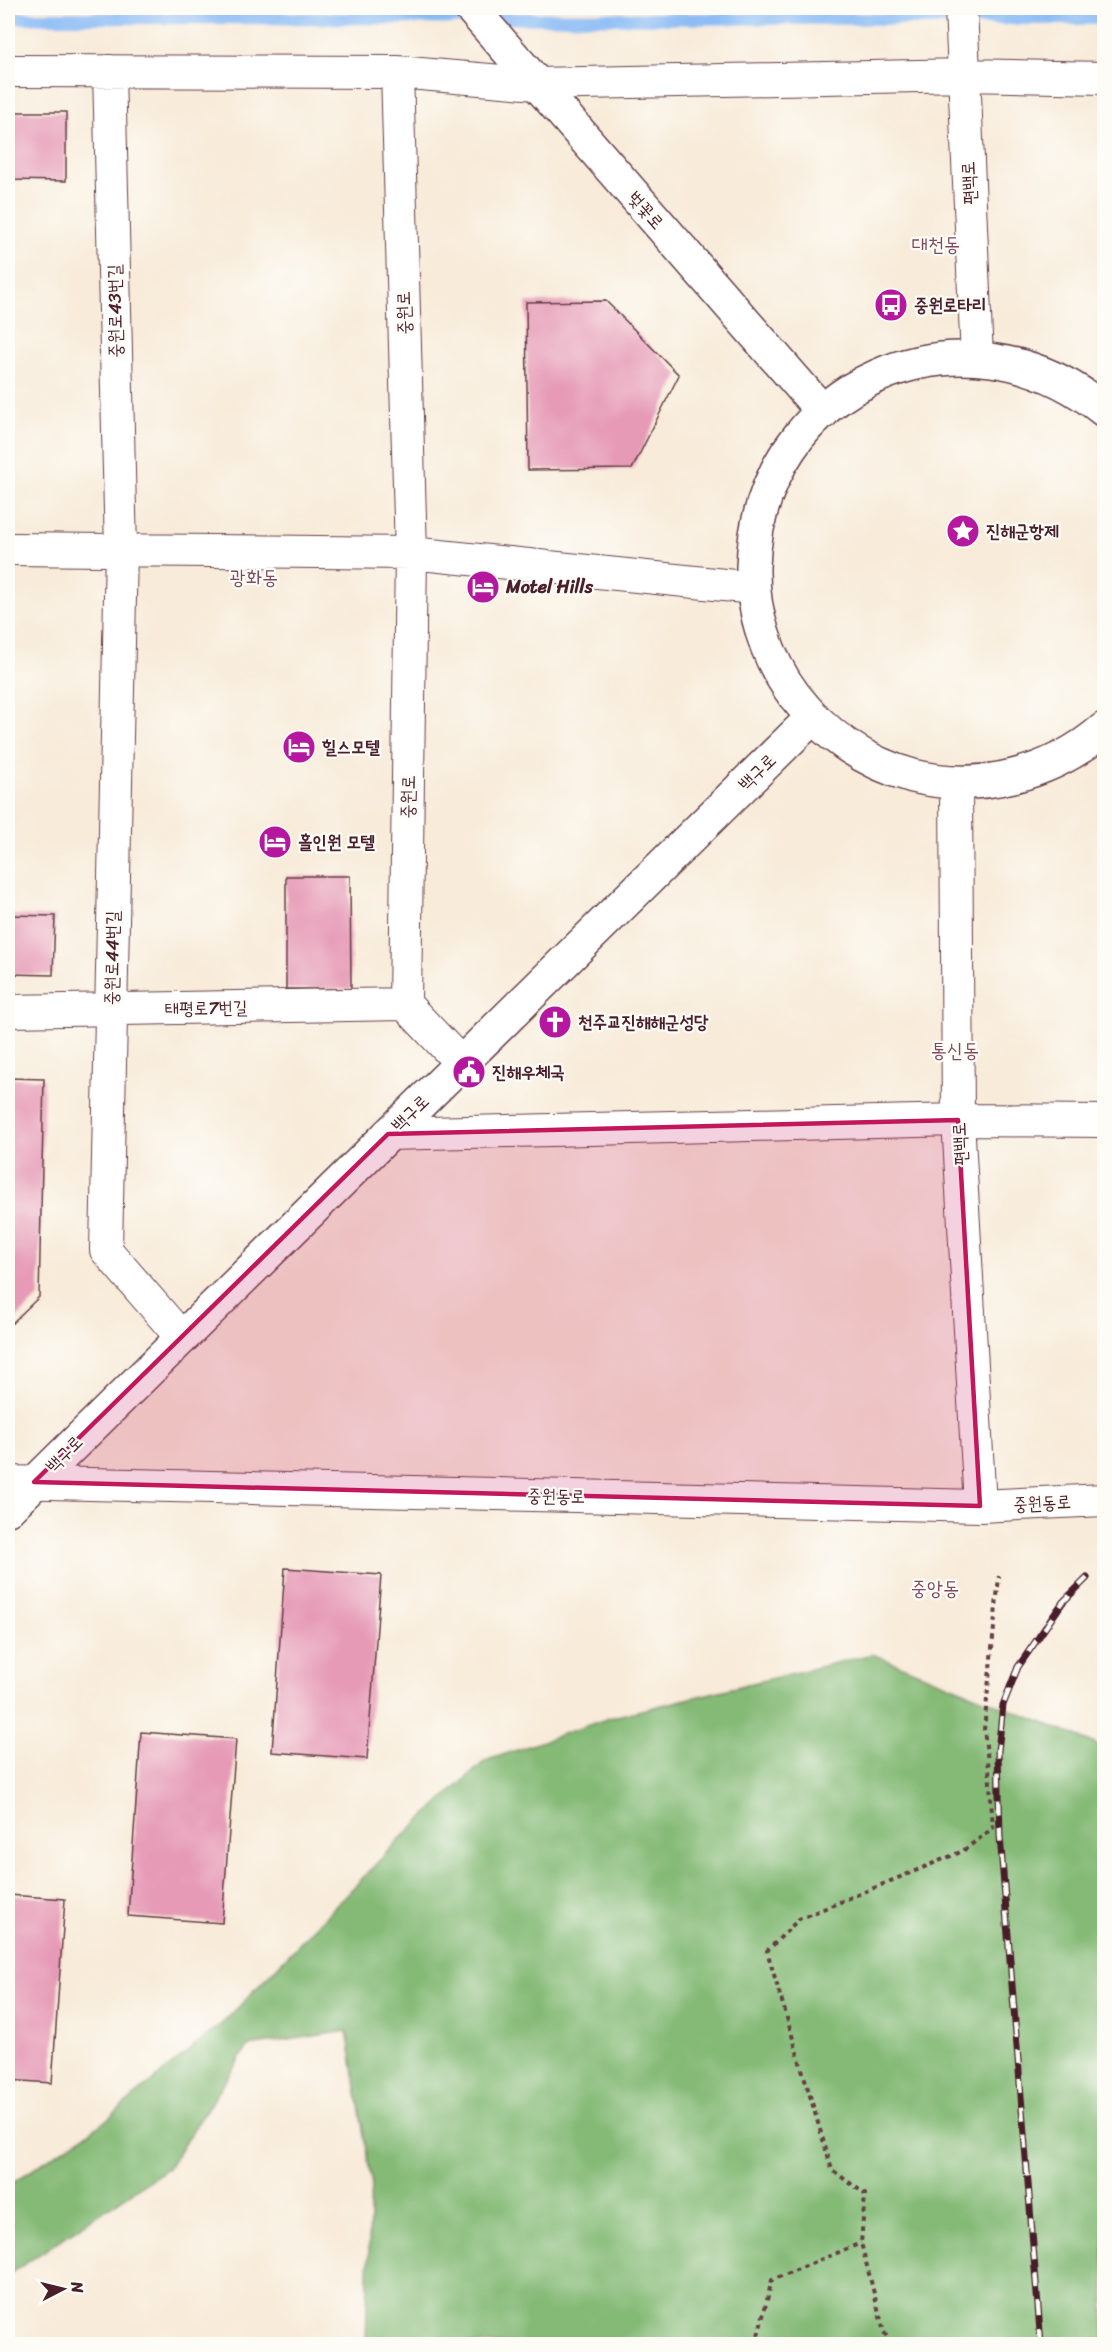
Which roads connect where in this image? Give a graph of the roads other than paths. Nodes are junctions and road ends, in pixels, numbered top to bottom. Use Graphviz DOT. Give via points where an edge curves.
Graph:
graph roads {
  1 [pos="471,8"];
  2 [pos="961,8"];
  3 [pos="963,60"];
  4 [pos="8,71"];
  5 [pos="109,71"];
  6 [pos="397,72"];
  7 [pos="1104,78"];
  8 [pos="537,84"];
  9 [pos="977,358"];
  10 [pos="1104,410"];
  11 [pos="823,412"];
  12 [pos="8,549"];
  13 [pos="121,550"];
  14 [pos="411,553"];
  15 [pos="754,588"];
  16 [pos="813,717"];
  17 [pos="1104,731"];
  18 [pos="956,782"];
  19 [pos="405,1004"];
  20 [pos="111,1009"];
  21 [pos="8,1011"];
  22 [pos="461,1063"];
  23 [pos="958,1119"];
  24 [pos="1104,1121"];
  25 [pos="388,1134"];
  26 [pos="182,1338"];
  27 [pos="21,1482"];
  28 [pos="1104,1500"];
  29 [pos="980,1506"];
  30 [pos="8,1509"];
  1 -- 8 [label="street, 벚꽃로"];
  2 -- 3 [label="street, 편백로"];
  3 -- 7 [label="street"];
  3 -- 8 [label="street"];
  3 -- 9 [label="street, 편백로"];
  4 -- 5 [label="street"];
  5 -- 6 [label="street"];
  5 -- 13 [label="street, 중원로43번길"];
  6 -- 8 [label="street"];
  6 -- 14 [label="street, 중원로"];
  8 -- 11 [label="street, 벚꽃로"];
  9 -- 10 [label="street" via="1011,362 1044,373 1076,389"];
  9 -- 11 [label="street" via="931,360 887,372 853,389"];
  11 -- 15 [label="street" via="792,446 765,497 753,553"];
  12 -- 13 [label="street"];
  13 -- 14 [label="street"];
  13 -- 20 [label="street, 중원로44번길"];
  14 -- 15 [label="street"];
  14 -- 19 [label="street, 중원로"];
  15 -- 16 [label="street" via="759,621 774,662"];
  16 -- 18 [label="street" via="837,739 873,761 914,776"];
  16 -- 22 [label="street, 백구로"];
  17 -- 18 [label="street" via="1034,771 990,781"];
  18 -- 23 [label="street, 편백로"];
  19 -- 20 [label="street, 태평로7번길"];
  19 -- 22 [label="street"];
  20 -- 21 [label="street, 태평로7번길"];
  20 -- 26 [label="street, 중원로44번길" via="106,1250"];
  22 -- 25 [label="street, 백구로"];
  23 -- 24 [label="street"];
  23 -- 25 [label="street"];
  23 -- 29 [label="street, 편백로"];
  25 -- 26 [label="street, 백구로"];
  26 -- 27 [label="street, 백구로"];
  27 -- 29 [label="street, 중원동로"];
  27 -- 30 [label="street, 백구로"];
  28 -- 29 [label="street, 중원동로"];
}
